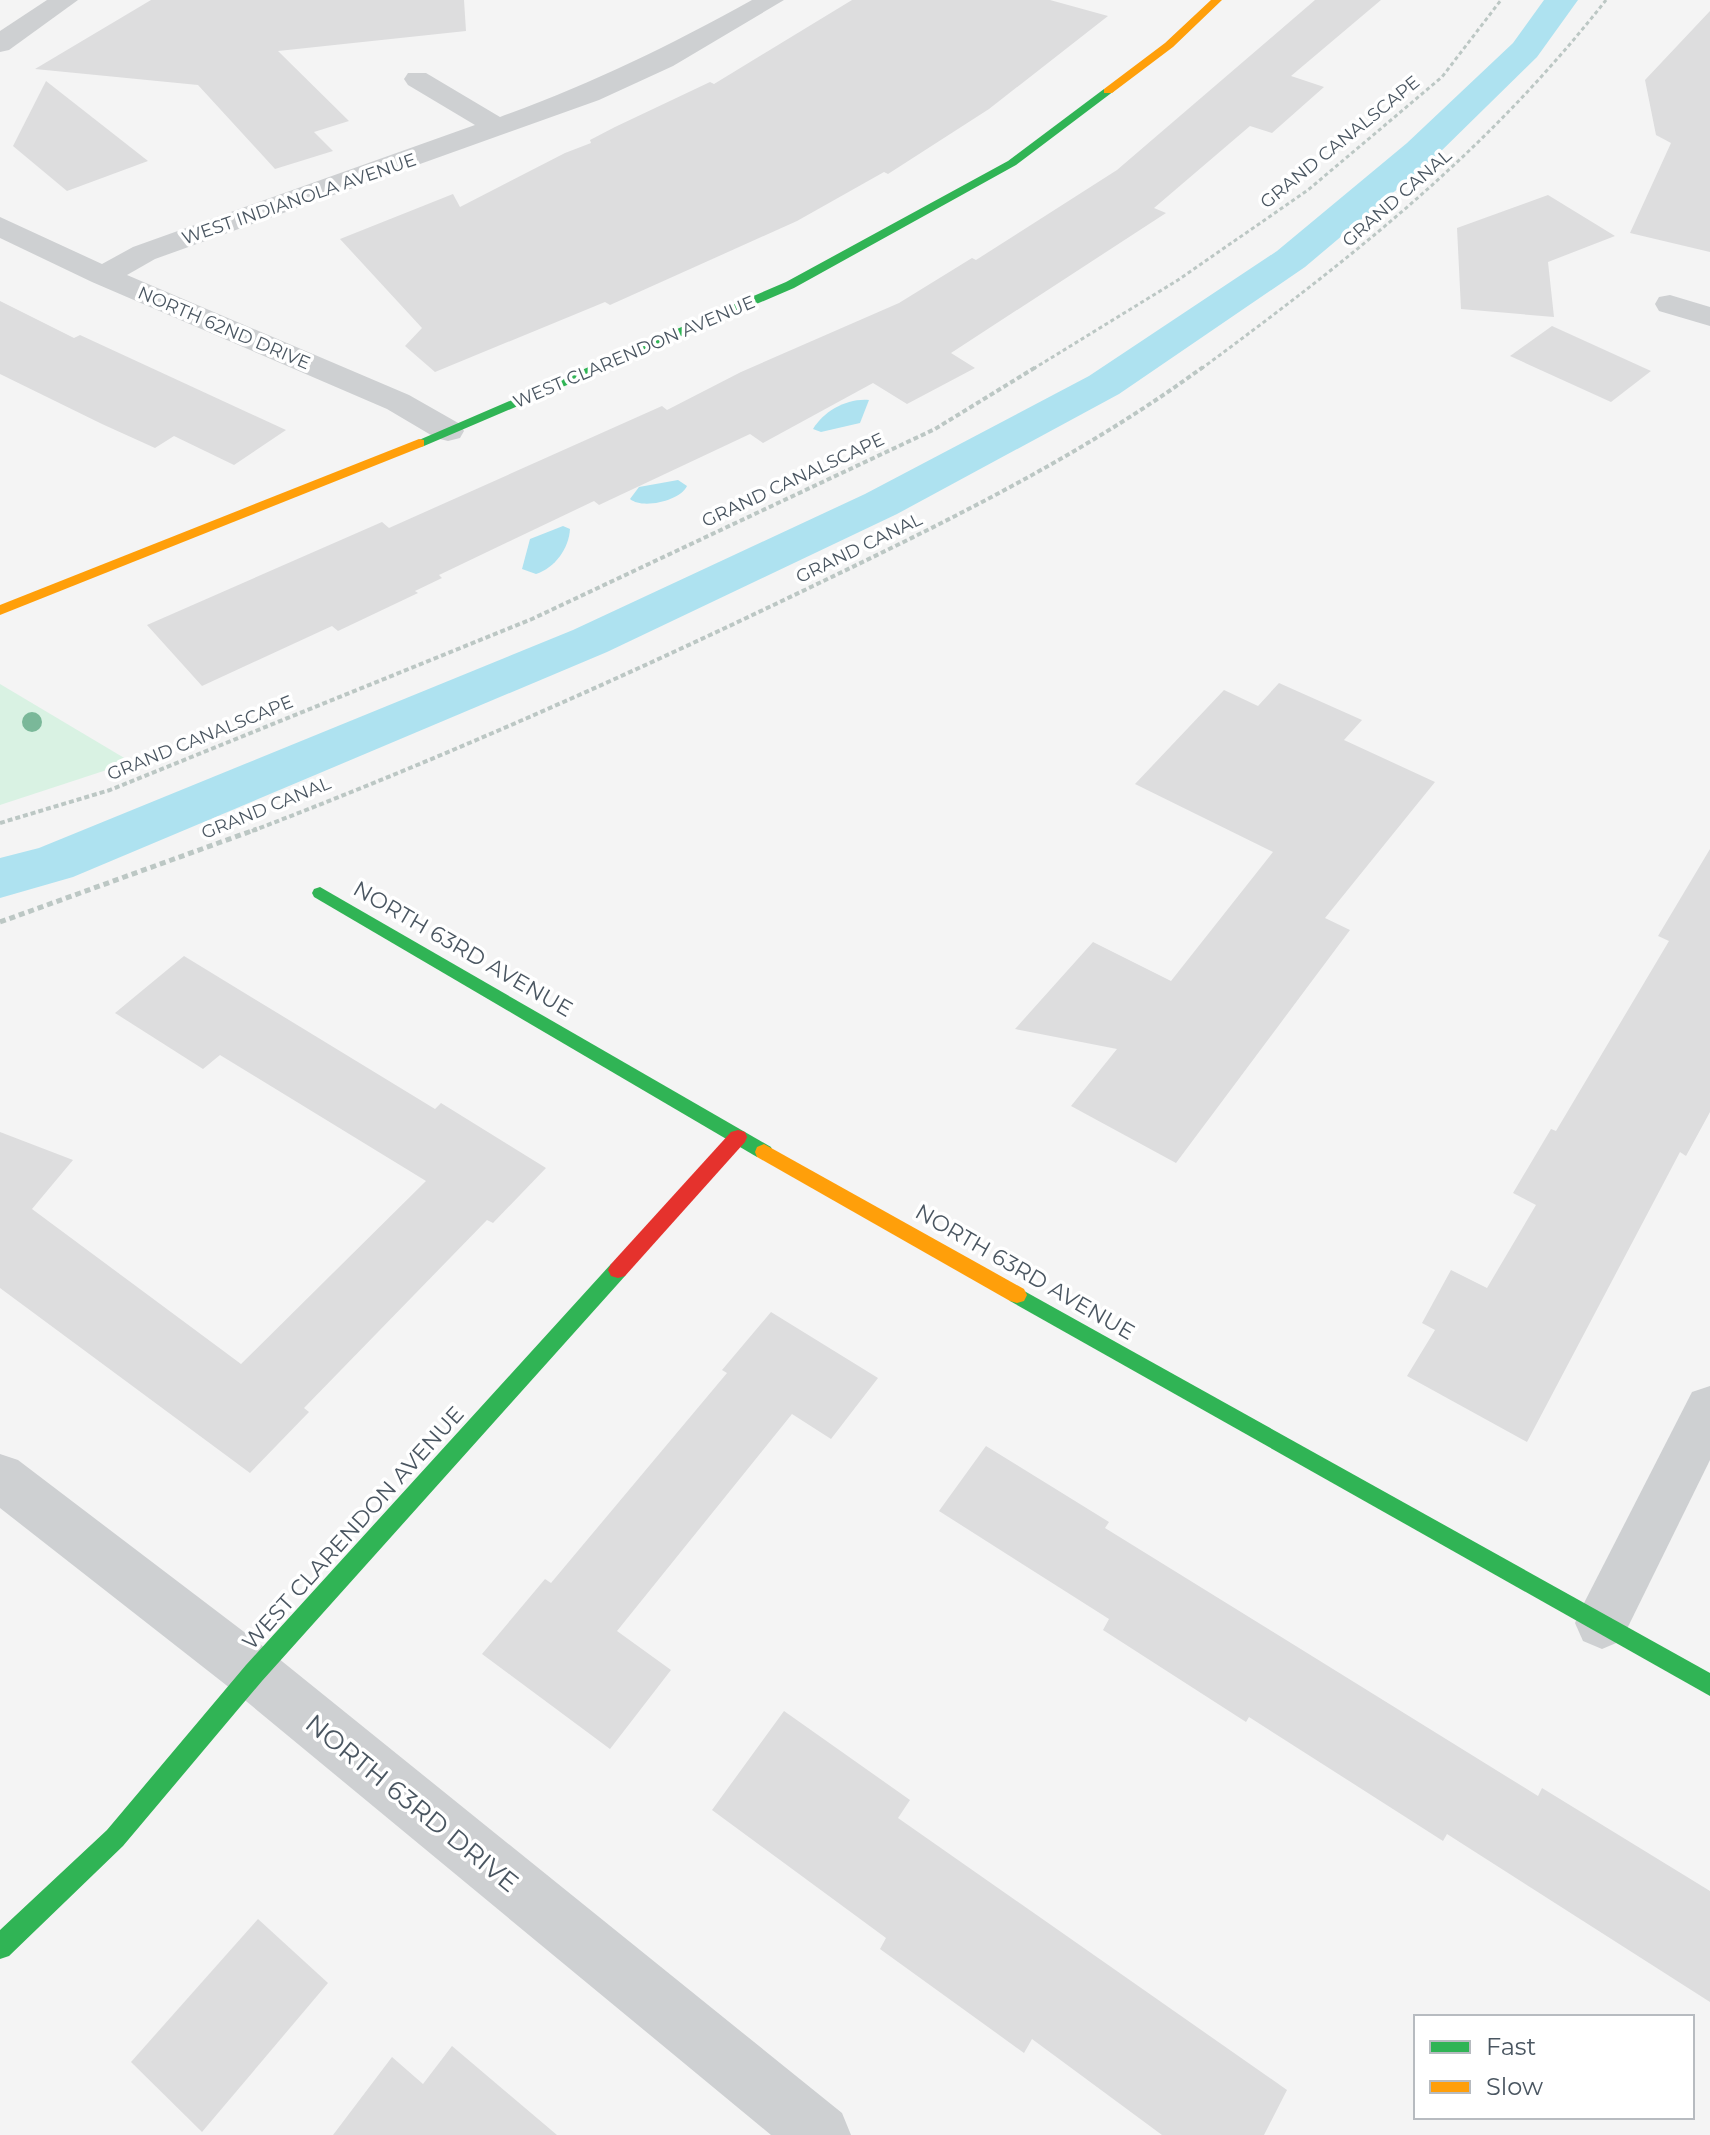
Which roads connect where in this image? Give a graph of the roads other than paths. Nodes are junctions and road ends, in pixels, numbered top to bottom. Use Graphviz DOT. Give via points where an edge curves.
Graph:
graph roads {
  1 [pos="65,0"];
  2 [pos="771,0"];
  3 [pos="1217,0"];
  4 [pos="0,44"];
  5 [pos="417,79"];
  6 [pos="499,128"];
  7 [pos="0,226"];
  8 [pos="103,276"];
  9 [pos="1670,304"];
  10 [pos="1710,317"];
  11 [pos="448,431"];
  12 [pos="0,610"];
  13 [pos="320,893"];
  14 [pos="738,1137"];
  15 [pos="1710,1408"];
  16 [pos="0,1477"];
  17 [pos="1602,1623"];
  18 [pos="254,1673"];
  19 [pos="1710,1685"];
  20 [pos="0,1947"];
  21 [pos="820,2135"];
  1 -- 4 [label="street"];
  2 -- 6 [label="street, WEST INDIANOLA AVENUE" via="664,60"];
  3 -- 11 [label="street, WEST CLARENDON AVENUE" via="1169,45 1012,163 895,229 790,285"];
  5 -- 6 [label="street"];
  6 -- 8 [label="street, WEST INDIANOLA AVENUE" via="144,253"];
  7 -- 8 [label="street, NORTH 62ND DRIVE"];
  8 -- 11 [label="street, NORTH 62ND DRIVE" via="398,402"];
  9 -- 10 [label="street"];
  11 -- 12 [label="street, WEST CLARENDON AVENUE"];
  13 -- 14 [label="street, NORTH 63RD AVENUE"];
  14 -- 17 [label="street, NORTH 63RD AVENUE"];
  14 -- 18 [label="street, WEST CLARENDON AVENUE"];
  15 -- 17 [label="street"];
  16 -- 18 [label="street, NORTH 63RD DRIVE"];
  17 -- 19 [label="street, NORTH 63RD AVENUE"];
  18 -- 20 [label="street, WEST CLARENDON AVENUE" via="115,1838"];
  18 -- 21 [label="street, NORTH 63RD DRIVE"];
}
